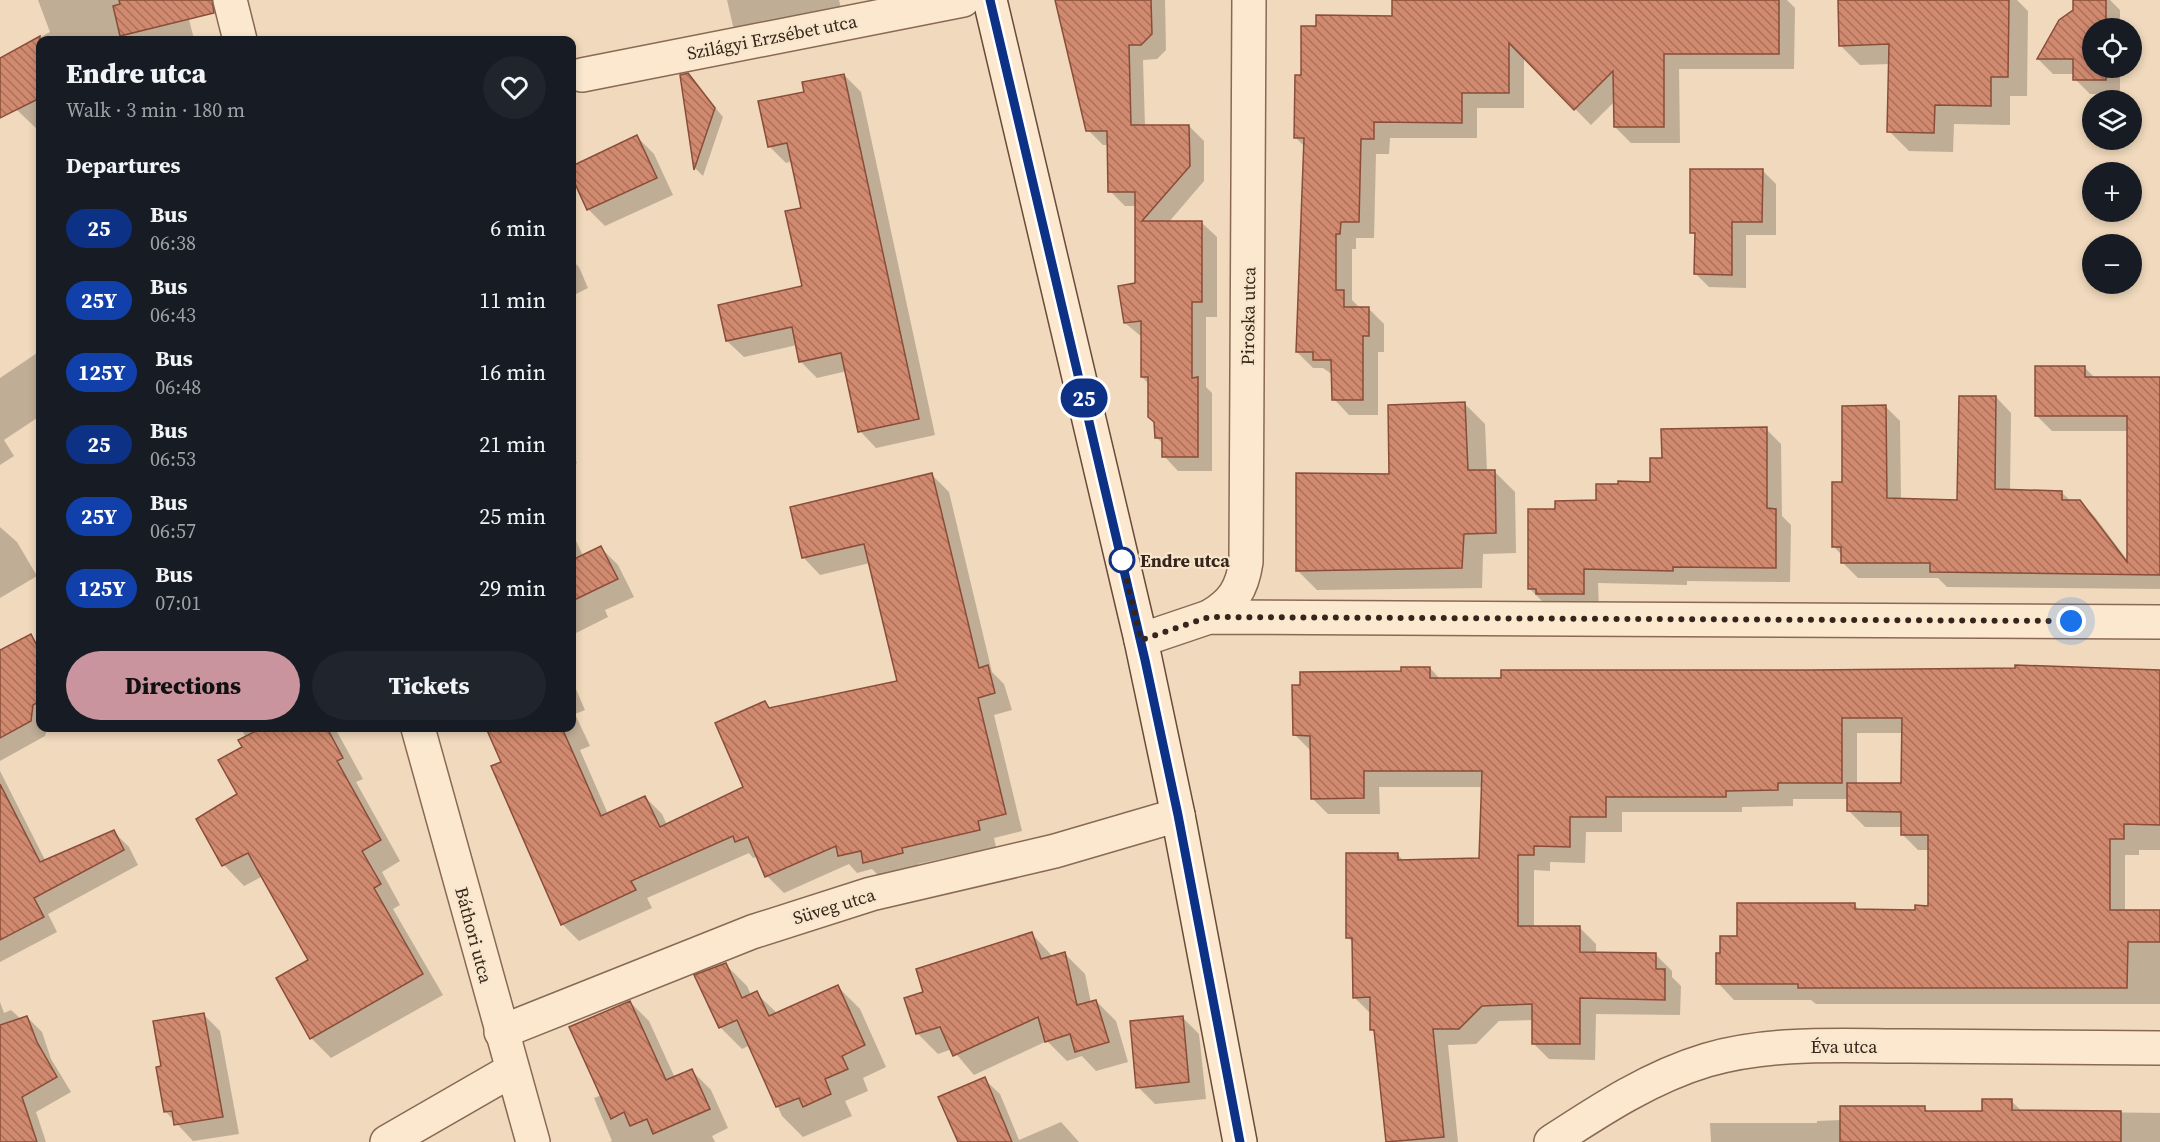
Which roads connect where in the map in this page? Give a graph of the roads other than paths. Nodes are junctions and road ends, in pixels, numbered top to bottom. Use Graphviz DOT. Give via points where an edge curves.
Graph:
graph roads {
  1 [pos="230,0"];
  2 [pos="963,0"];
  3 [pos="990,0"];
  4 [pos="1249,0"];
  5 [pos="239,36"];
  6 [pos="582,75"];
  7 [pos="1209,617"];
  8 [pos="2160,622"];
  9 [pos="1141,640"];
  10 [pos="419,732"];
  11 [pos="1178,815"];
  12 [pos="501,1032"];
  13 [pos="2160,1048"];
  14 [pos="512,1070"];
  15 [pos="387,1142"];
  16 [pos="533,1142"];
  17 [pos="1240,1142"];
  18 [pos="1551,1142"];
  1 -- 5 [label="street"];
  2 -- 6 [label="street, Szilágyi Erzsébet utca"];
  3 -- 9 [label="street"];
  4 -- 7 [label="street, Piroska utca" via="1246,562 1234,599"];
  7 -- 8 [label="street"];
  7 -- 9 [label="street"];
  9 -- 11 [label="street"];
  10 -- 12 [label="street, Báthori utca"];
  11 -- 12 [label="street, Süveg utca" via="1055,851 860,897 752,932"];
  11 -- 17 [label="street"];
  12 -- 14 [label="street, Báthori utca"];
  13 -- 18 [label="street, Éva utca" via="1819,1046 1757,1050 1706,1060 1664,1076"];
  14 -- 15 [label="street"];
  14 -- 16 [label="street, Báthori utca"];
}
